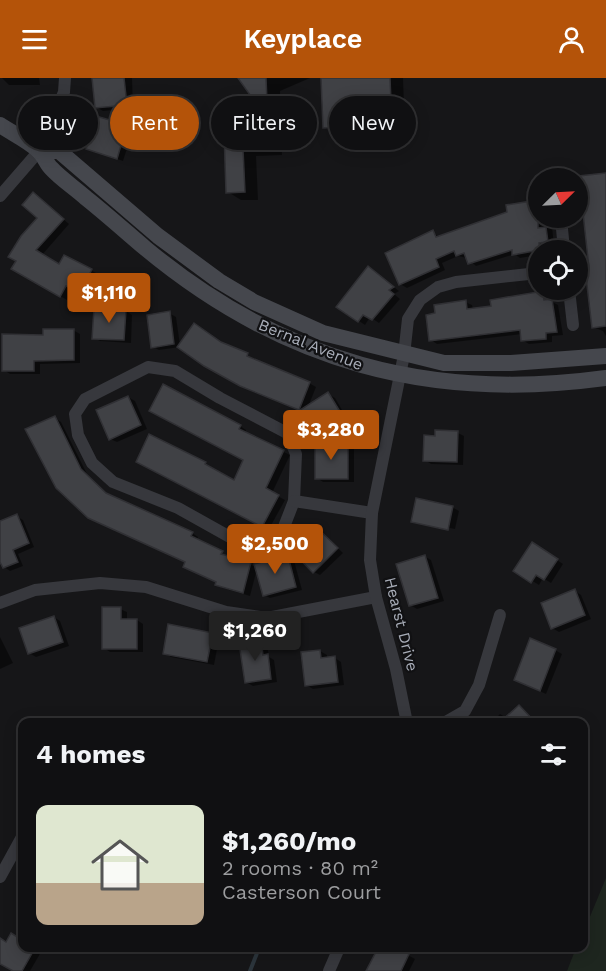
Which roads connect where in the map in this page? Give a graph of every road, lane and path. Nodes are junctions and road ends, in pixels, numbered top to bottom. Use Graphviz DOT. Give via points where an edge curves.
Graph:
graph roads {
  1 [pos="65,78"];
  2 [pos="0,125"];
  3 [pos="39,151"];
  4 [pos="0,196"];
  5 [pos="528,274"];
  6 [pos="570,300"];
  7 [pos="573,326"];
  8 [pos="404,355"];
  9 [pos="606,356"];
  10 [pos="399,376"];
  11 [pos="606,378"];
  12 [pos="294,501"];
  13 [pos="372,513"];
  14 [pos="376,597"];
  15 [pos="0,603"];
  16 [pos="500,615"];
  17 [pos="406,718"];
  18 [pos="453,718"];
  19 [pos="18,844"];
  20 [pos="0,877"];
  21 [pos="337,952"];
  22 [pos="329,971"];
  1 -- 3 [label="street" via="64,92"];
  2 -- 3 [label="main road, Bernal Avenue"];
  3 -- 4 [label="street"];
  3 -- 8 [label="main road, Bernal Avenue" via="59,151 158,236 238,294 323,333"];
  3 -- 10 [label="main road, Bernal Avenue" via="51,168 210,296 278,335"];
  5 -- 8 [label="street, Hearst Drive" via="438,287 420,300 411,313"];
  6 -- 7 [label="street"];
  8 -- 9 [label="main road, Bernal Avenue" via="470,364"];
  8 -- 10 [label="street, Hearst Drive"];
  10 -- 11 [label="main road, Bernal Avenue" via="503,386"];
  10 -- 13 [label="street, Hearst Drive"];
  12 -- 12 [label="street" via="296,454 287,433 175,371 148,368 85,399 75,414 78,435 92,463 113,482 178,508 237,541 260,545 282,532"];
  12 -- 13 [label="street"];
  13 -- 14 [label="street, Hearst Drive" via="370,560"];
  14 -- 15 [label="street" via="267,618 226,612 146,586 100,583 35,590"];
  14 -- 17 [label="street, Hearst Drive"];
  16 -- 18 [label="street" via="479,685 465,711"];
  19 -- 20 [label="street"];
  21 -- 22 [label="street"];
}
